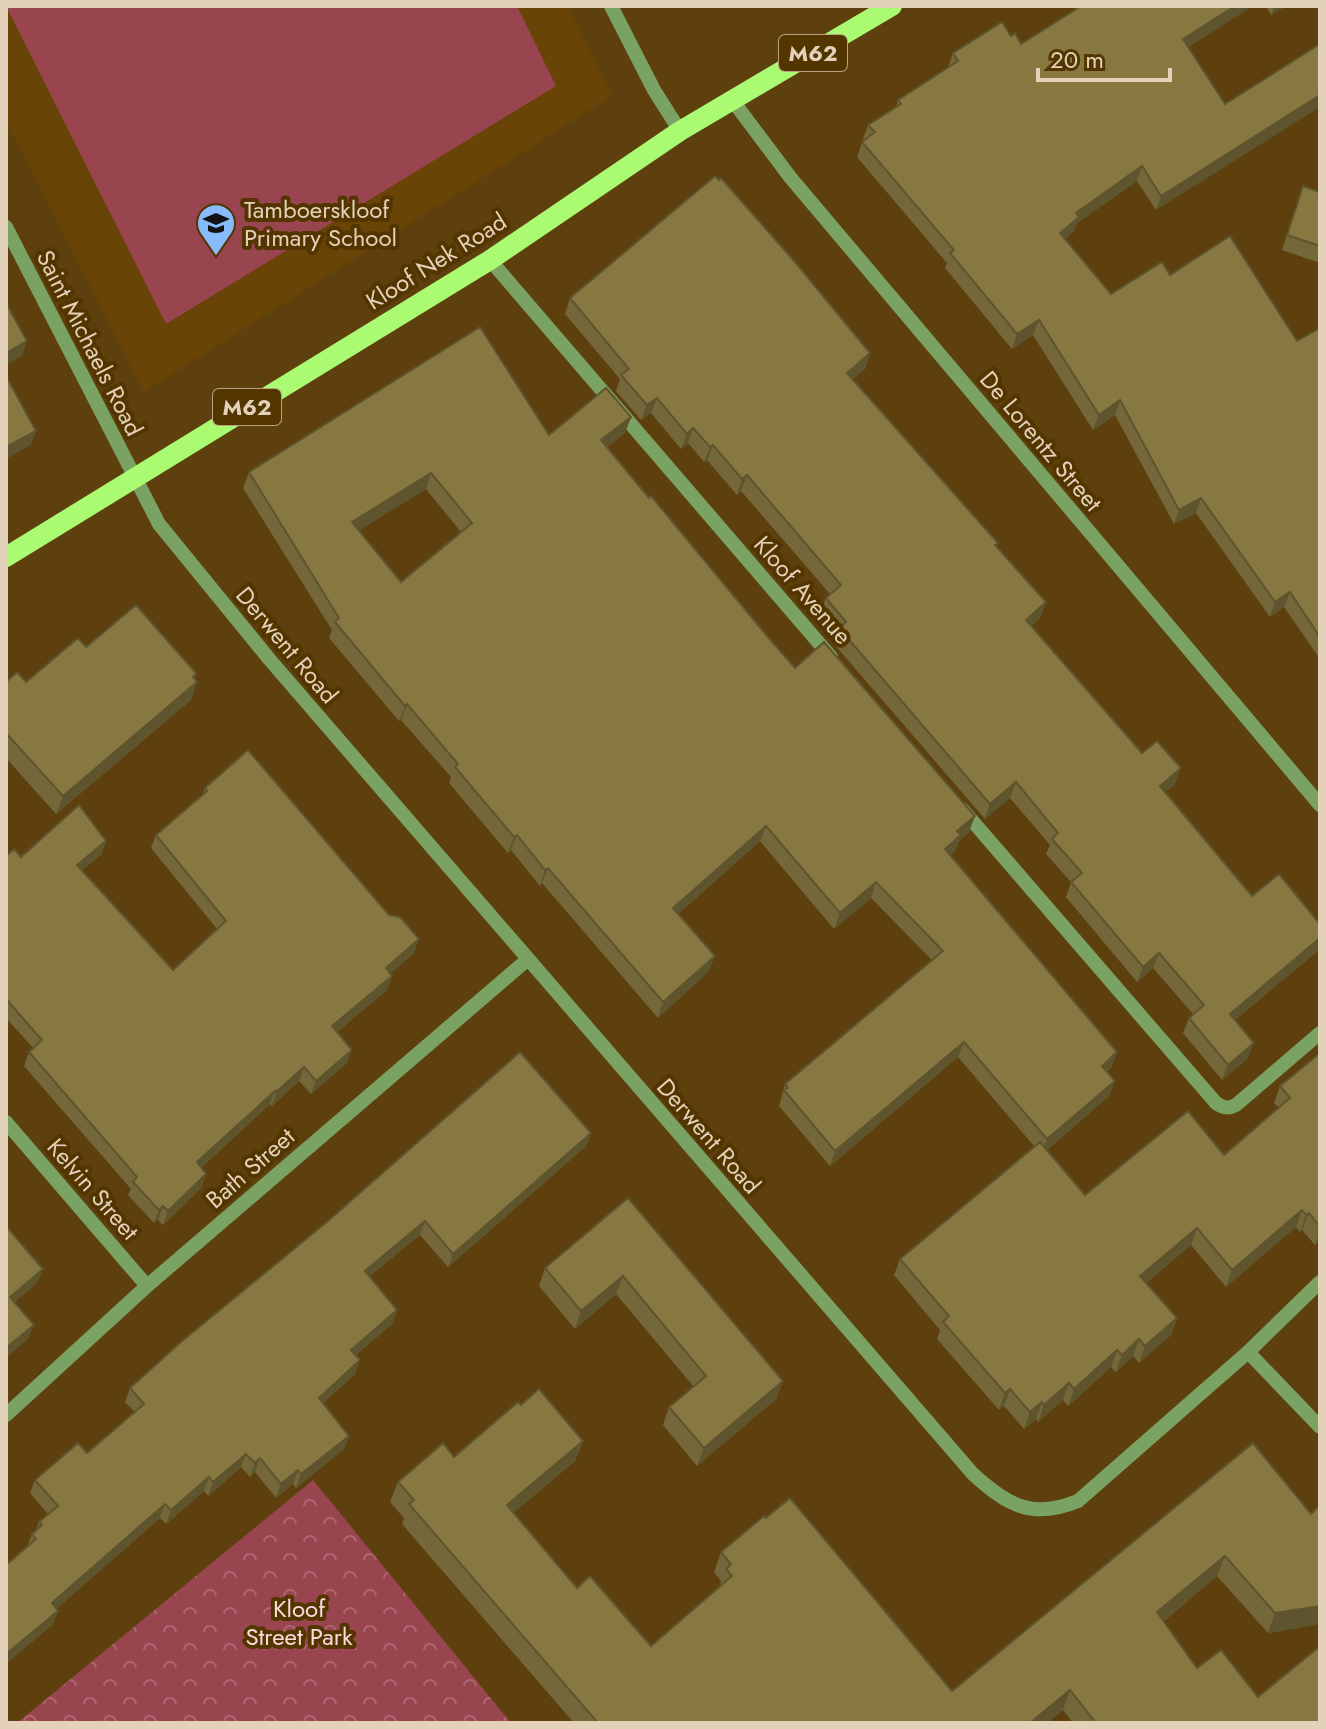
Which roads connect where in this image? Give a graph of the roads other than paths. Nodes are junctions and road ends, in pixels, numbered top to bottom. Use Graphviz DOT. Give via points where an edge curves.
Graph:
graph roads {
  1 [pos="611,6"];
  2 [pos="892,6"];
  3 [pos="733,101"];
  4 [pos="680,131"];
  5 [pos="6,229"];
  6 [pos="490,260"];
  7 [pos="134,480"];
  8 [pos="6,557"];
  9 [pos="843,671"];
  10 [pos="957,803"];
  11 [pos="1320,805"];
  12 [pos="527,960"];
  13 [pos="1320,1033"];
  14 [pos="6,1122"];
  15 [pos="1320,1282"];
  16 [pos="147,1286"];
  17 [pos="1248,1352"];
  18 [pos="6,1415"];
  19 [pos="1320,1427"];
  1 -- 4 [label="street"];
  2 -- 3 [label="main road, Kloof Nek Road / M62"];
  3 -- 4 [label="main road, Kloof Nek Road / M62"];
  3 -- 11 [label="street, De Lorentz Street" via="800,189"];
  4 -- 6 [label="main road, Kloof Nek Road / M62"];
  5 -- 7 [label="street, Saint Michaels Road"];
  6 -- 7 [label="main road, Kloof Nek Road / M62"];
  6 -- 9 [label="street, Kloof Avenue"];
  7 -- 8 [label="main road, Kloof Nek Road / M62"];
  7 -- 12 [label="street, Derwent Road" via="159,524 270,660"];
  10 -- 13 [label="street" via="1222,1107 1236,1105"];
  12 -- 16 [label="street, Bath Street"];
  12 -- 17 [label="street, Derwent Road" via="973,1474 1007,1502 1048,1510 1078,1501"];
  14 -- 16 [label="street, Kelvin Street"];
  15 -- 17 [label="street, Derwent Road"];
  16 -- 18 [label="street, Bath Street"];
  17 -- 19 [label="street"];
}
